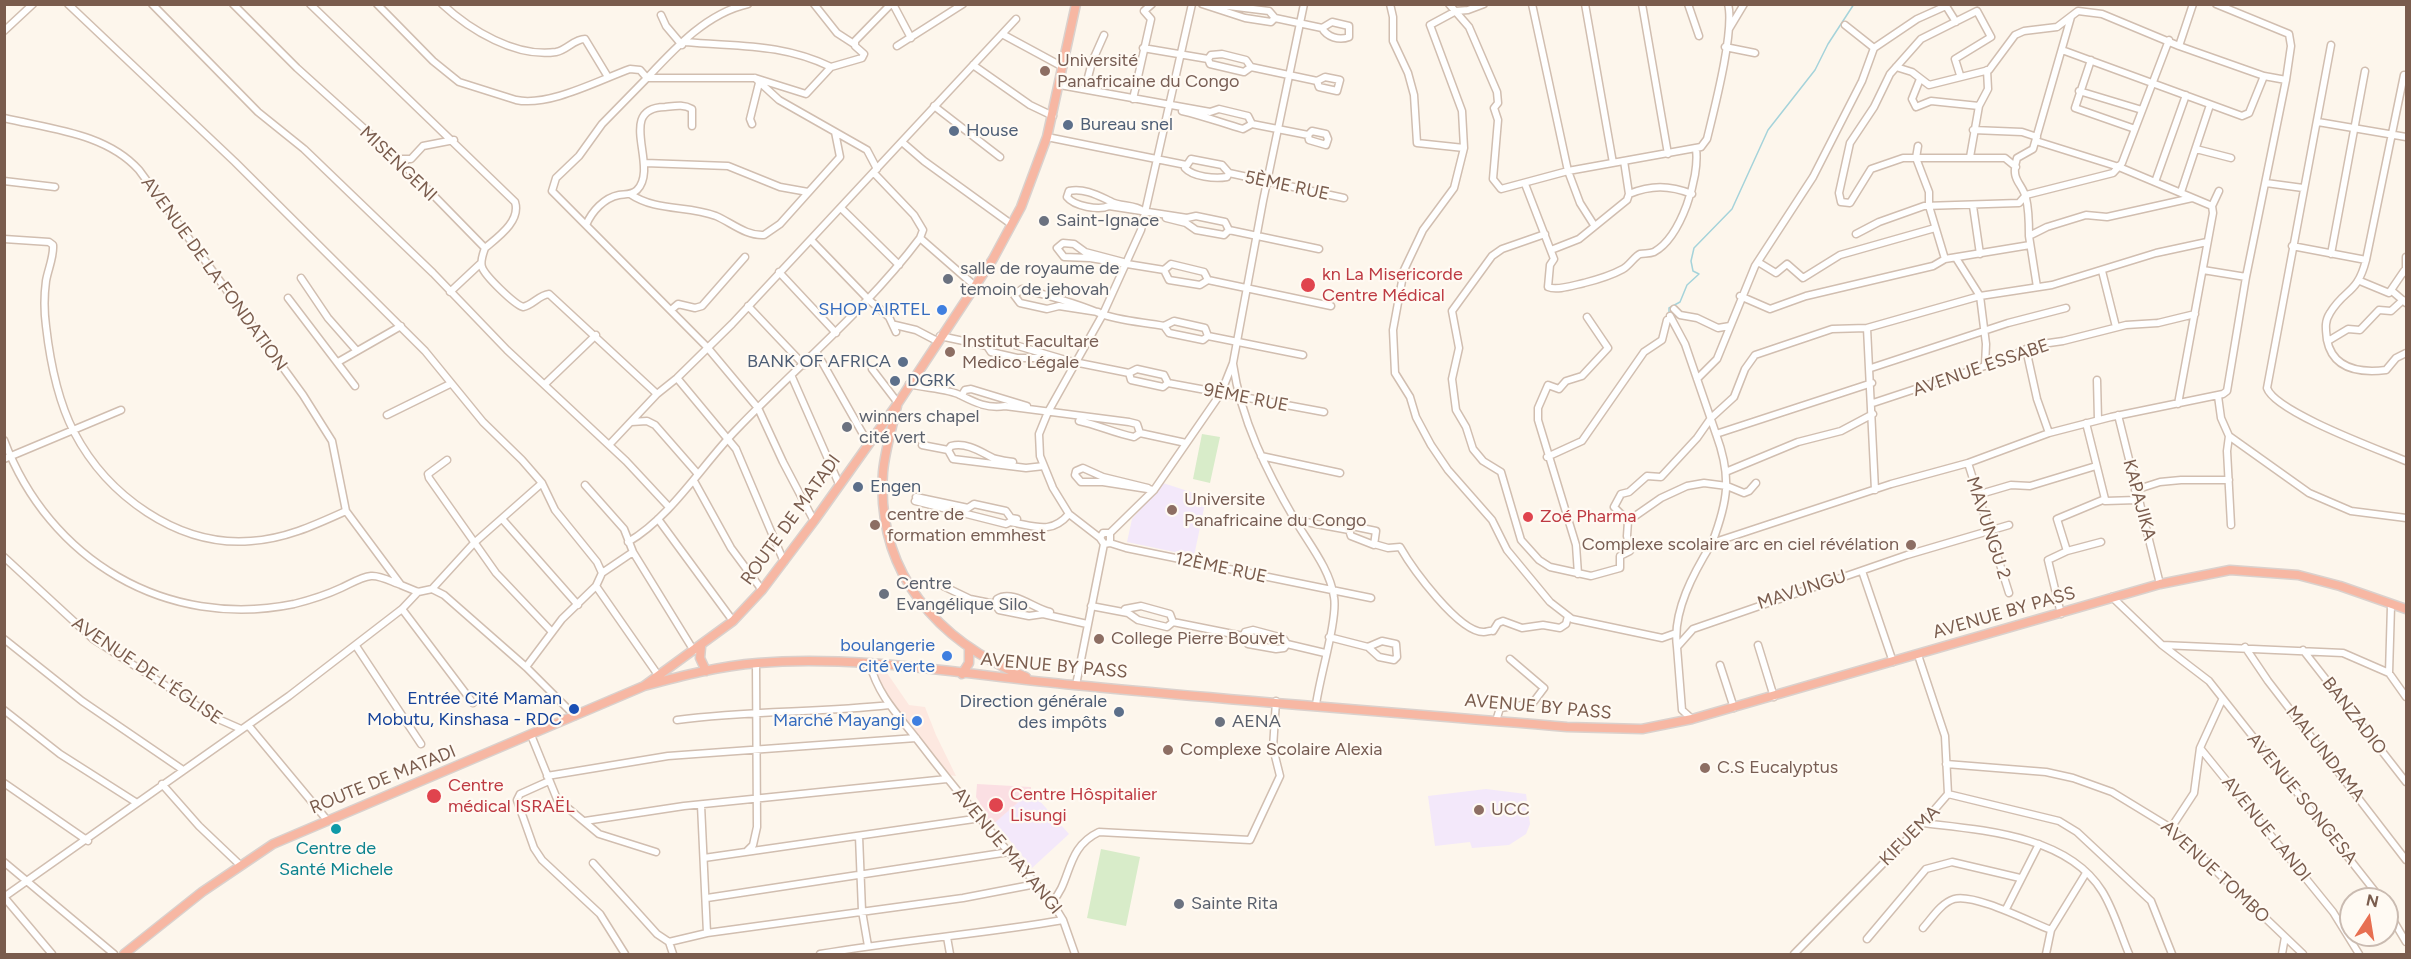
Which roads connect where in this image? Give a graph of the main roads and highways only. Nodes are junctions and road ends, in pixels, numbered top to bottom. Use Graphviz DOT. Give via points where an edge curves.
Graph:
graph roads {
  1 [pos="1076,4"];
  2 [pos="898,403"];
  3 [pos="2406,609"];
  4 [pos="697,649"];
  5 [pos="969,649"];
  6 [pos="706,671"];
  7 [pos="962,674"];
  8 [pos="1035,681"];
  9 [pos="644,686"];
  10 [pos="124,954"];
  1 -- 2 [label="highway, ROUTE DE MATADI" via="1053,116 1031,182 975,286"];
  2 -- 4 [label="highway, ROUTE DE MATADI" via="762,590 733,621"];
  2 -- 5 [label="highway" via="883,475 884,508 894,554 914,594 948,634"];
  3 -- 8 [label="highway, AVENUE BY PASS" via="2298,575 2230,570 2160,584 1774,697 1642,729 1496,721"];
  4 -- 6 [label="highway"];
  4 -- 9 [label="highway, ROUTE DE MATADI"];
  5 -- 7 [label="highway" via="969,663"];
  5 -- 8 [label="highway"];
  6 -- 7 [label="highway, AVENUE BY PASS" via="797,660"];
  6 -- 9 [label="highway, AVENUE BY PASS"];
  7 -- 8 [label="highway, AVENUE BY PASS"];
  9 -- 10 [label="highway, ROUTE DE MATADI" via="273,844 239,864"];
}
